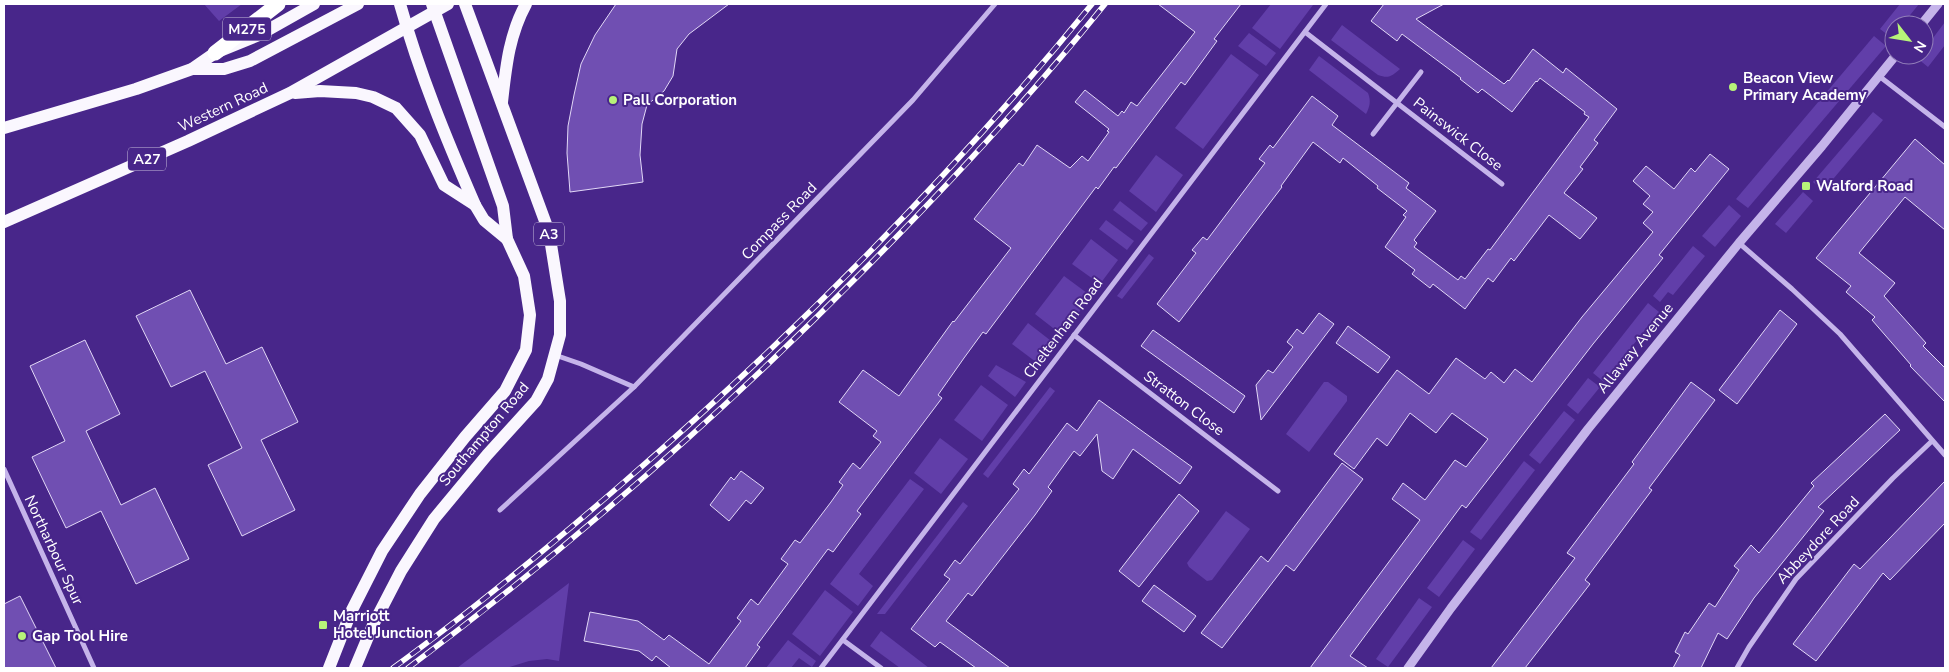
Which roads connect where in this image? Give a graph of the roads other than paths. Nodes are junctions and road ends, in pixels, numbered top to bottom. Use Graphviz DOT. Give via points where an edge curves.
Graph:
graph roads {
  1 [pos="278,4"];
  2 [pos="314,4"];
  3 [pos="358,4"];
  4 [pos="410,4"];
  5 [pos="448,4"];
  6 [pos="465,4"];
  7 [pos="526,4"];
  8 [pos="995,4"];
  9 [pos="1326,4"];
  10 [pos="1938,4"];
  11 [pos="433,7"];
  12 [pos="404,15"];
  13 [pos="1929,15"];
  14 [pos="1305,32"];
  15 [pos="215,53"];
  16 [pos="1888,65"];
  17 [pos="192,69"];
  18 [pos="1421,72"];
  19 [pos="1879,76"];
  20 [pos="290,93"];
  21 [pos="1398,103"];
  22 [pos="502,107"];
  23 [pos="1945,127"];
  24 [pos="4,128"];
  25 [pos="1373,134"];
  26 [pos="1502,184"];
  27 [pos="475,205"];
  28 [pos="4,222"];
  29 [pos="507,239"];
  30 [pos="1739,243"];
  31 [pos="1074,335"];
  32 [pos="555,355"];
  33 [pos="634,387"];
  34 [pos="1932,441"];
  35 [pos="1945,456"];
  36 [pos="4,470"];
  37 [pos="1278,491"];
  38 [pos="500,510"];
  39 [pos="843,640"];
  40 [pos="94,668"];
  41 [pos="329,668"];
  42 [pos="355,668"];
  43 [pos="821,668"];
  44 [pos="881,668"];
  45 [pos="1408,668"];
  46 [pos="1737,668"];
  1 -- 15 [label="highway, M275"];
  2 -- 15 [label="main road, Western Road" via="259,35"];
  3 -- 17 [label="main road, Western Road" via="250,61 224,69"];
  4 -- 12 [label="main road"];
  5 -- 11 [label="main road, Western Road / A27"];
  6 -- 22 [label="main road, Southampton Road / A3"];
  7 -- 22 [label="main road, A3" via="509,45"];
  8 -- 33 [label="street, Compass Road" via="913,100"];
  9 -- 14 [label="street, Cheltenham Road"];
  10 -- 13 [label="street"];
  11 -- 12 [label="main road, Western Road / A27"];
  11 -- 29 [label="main road, A3" via="502,206"];
  12 -- 20 [label="main road, Western Road / A27" via="381,41"];
  12 -- 27 [label="main road" via="440,125"];
  14 -- 21 [label="street, Painswick Close"];
  14 -- 31 [label="street, Cheltenham Road"];
  15 -- 17 [label="main road, Western Road"];
  16 -- 19 [label="street, Allaway Avenue"];
  17 -- 24 [label="main road, Western Road"];
  18 -- 21 [label="street, Painswick Close"];
  19 -- 23 [label="street"];
  19 -- 30 [label="street, Allaway Avenue"];
  20 -- 27 [label="main road" via="356,92 388,103 420,134 444,185"];
  20 -- 28 [label="main road, Western Road / A27"];
  21 -- 25 [label="street, Painswick Close"];
  21 -- 26 [label="street, Painswick Close"];
  22 -- 32 [label="main road, Southampton Road / A3" via="549,232 560,301 560,335"];
  27 -- 29 [label="main road" via="484,220"];
  29 -- 41 [label="main road, Southampton Road / A3" via="524,276 530,315 526,350 505,391 426,487 382,551 351,612"];
  30 -- 34 [label="street" via="1840,334"];
  30 -- 45 [label="street, Allaway Avenue" via="1588,429"];
  31 -- 37 [label="street, Stratton Close"];
  31 -- 39 [label="street, Cheltenham Road"];
  32 -- 33 [label="street"];
  32 -- 42 [label="main road, Southampton Road / A3" via="548,379 536,401 434,519 405,563"];
  33 -- 38 [label="street, Compass Road"];
  34 -- 35 [label="street"];
  34 -- 46 [label="street, Abbeydore Road" via="1796,579"];
  36 -- 40 [label="street, Northarbour Spur"];
  39 -- 43 [label="street, Cheltenham Road"];
  39 -- 44 [label="street"];
}
